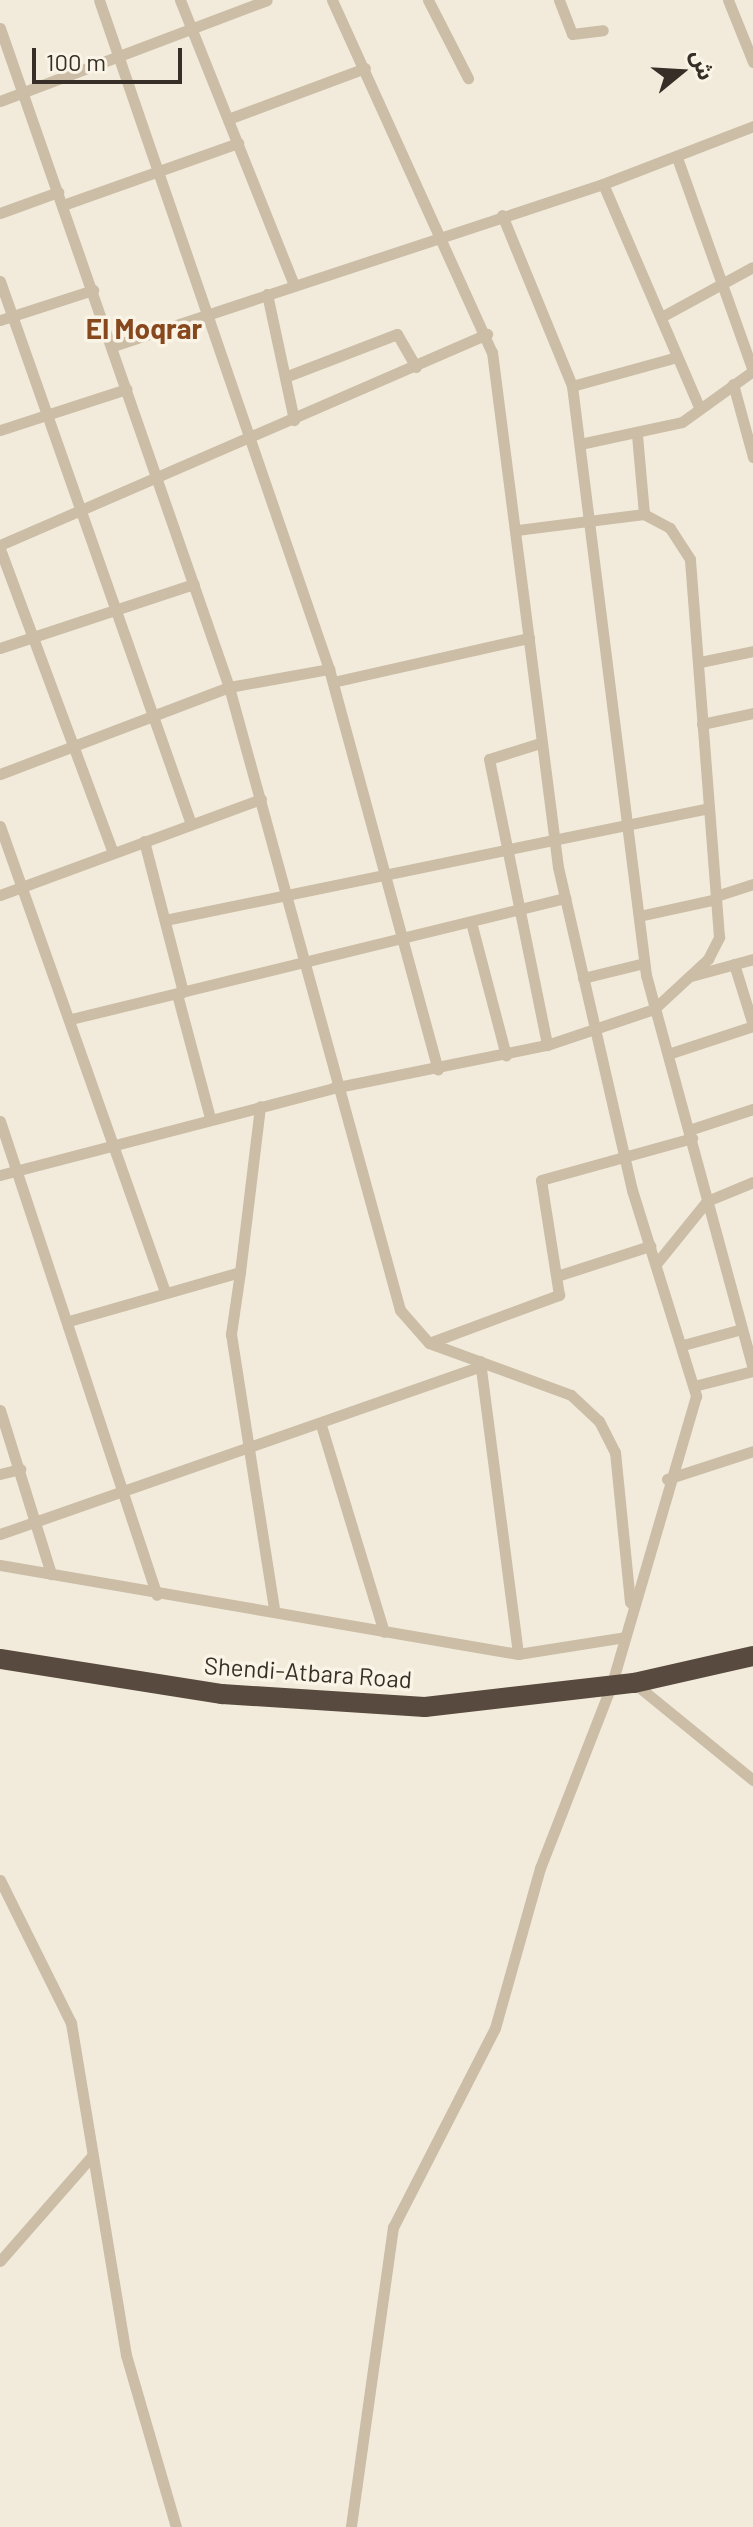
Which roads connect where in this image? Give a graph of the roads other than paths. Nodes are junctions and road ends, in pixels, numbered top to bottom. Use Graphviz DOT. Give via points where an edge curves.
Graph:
graph roads {
  1 [pos="99,0"];
  2 [pos="180,0"];
  3 [pos="267,0"];
  4 [pos="332,0"];
  5 [pos="428,0"];
  6 [pos="559,0"];
  7 [pos="728,0"];
  8 [pos="0,28"];
  9 [pos="193,30"];
  10 [pos="603,30"];
  11 [pos="121,59"];
  12 [pos="753,62"];
  13 [pos="365,68"];
  14 [pos="468,78"];
  15 [pos="24,92"];
  16 [pos="0,101"];
  17 [pos="228,119"];
  18 [pos="753,126"];
  19 [pos="238,143"];
  20 [pos="677,158"];
  21 [pos="159,170"];
  22 [pos="603,184"];
  23 [pos="58,192"];
  24 [pos="63,205"];
  25 [pos="0,213"];
  26 [pos="502,215"];
  27 [pos="442,235"];
  28 [pos="753,267"];
  29 [pos="0,281"];
  30 [pos="721,284"];
  31 [pos="294,285"];
  32 [pos="93,290"];
  33 [pos="267,294"];
  34 [pos="208,314"];
  35 [pos="12,315"];
  36 [pos="663,316"];
  37 [pos="0,320"];
  38 [pos="487,334"];
  39 [pos="113,346"];
  40 [pos="677,357"];
  41 [pos="416,367"];
  42 [pos="285,377"];
  43 [pos="733,384"];
  44 [pos="572,386"];
  45 [pos="126,389"];
  46 [pos="700,409"];
  47 [pos="45,415"];
  48 [pos="294,420"];
  49 [pos="0,430"];
  50 [pos="637,435"];
  51 [pos="250,438"];
  52 [pos="580,444"];
  53 [pos="753,457"];
  54 [pos="156,480"];
  55 [pos="644,514"];
  56 [pos="80,515"];
  57 [pos="586,519"];
  58 [pos="518,530"];
  59 [pos="0,547"];
  60 [pos="194,584"];
  61 [pos="116,613"];
  62 [pos="33,638"];
  63 [pos="529,638"];
  64 [pos="0,648"];
  65 [pos="753,651"];
  66 [pos="700,662"];
  67 [pos="329,669"];
  68 [pos="333,682"];
  69 [pos="229,687"];
  70 [pos="753,713"];
  71 [pos="152,718"];
  72 [pos="702,724"];
  73 [pos="537,744"];
  74 [pos="73,748"];
  75 [pos="0,774"];
  76 [pos="261,799"];
  77 [pos="704,809"];
  78 [pos="625,823"];
  79 [pos="191,824"];
  80 [pos="0,826"];
  81 [pos="554,839"];
  82 [pos="144,841"];
  83 [pos="503,849"];
  84 [pos="113,853"];
  85 [pos="389,874"];
  86 [pos="753,884"];
  87 [pos="21,887"];
  88 [pos="0,895"];
  89 [pos="288,895"];
  90 [pos="716,897"];
  91 [pos="565,898"];
  92 [pos="519,910"];
  93 [pos="639,916"];
  94 [pos="165,920"];
  95 [pos="471,922"];
  96 [pos="406,936"];
  97 [pos="753,959"];
  98 [pos="302,960"];
  99 [pos="644,963"];
  100 [pos="734,964"];
  101 [pos="691,976"];
  102 [pos="583,978"];
  103 [pos="180,993"];
  104 [pos="654,1009"];
  105 [pos="71,1019"];
  106 [pos="753,1026"];
  107 [pos="594,1029"];
  108 [pos="547,1045"];
  109 [pos="671,1053"];
  110 [pos="506,1055"];
  111 [pos="438,1069"];
  112 [pos="333,1088"];
  113 [pos="260,1106"];
  114 [pos="753,1109"];
  115 [pos="210,1118"];
  116 [pos="0,1121"];
  117 [pos="690,1134"];
  118 [pos="114,1144"];
  119 [pos="624,1156"];
  120 [pos="16,1171"];
  121 [pos="0,1175"];
  122 [pos="753,1182"];
  123 [pos="707,1201"];
  124 [pos="650,1246"];
  125 [pos="656,1264"];
  126 [pos="240,1272"];
  127 [pos="560,1275"];
  128 [pos="165,1292"];
  129 [pos="69,1321"];
  130 [pos="742,1329"];
  131 [pos="429,1343"];
  132 [pos="683,1345"];
  133 [pos="480,1363"];
  134 [pos="753,1370"];
  135 [pos="694,1386"];
  136 [pos="0,1410"];
  137 [pos="321,1425"];
  138 [pos="249,1445"];
  139 [pos="753,1451"];
  140 [pos="20,1469"];
  141 [pos="0,1474"];
  142 [pos="667,1479"];
  143 [pos="126,1492"];
  144 [pos="36,1524"];
  145 [pos="0,1534"];
  146 [pos="0,1565"];
  147 [pos="51,1574"];
  148 [pos="157,1595"];
  149 [pos="274,1608"];
  150 [pos="631,1616"];
  151 [pos="384,1632"];
  152 [pos="625,1637"];
  153 [pos="518,1654"];
  154 [pos="753,1656"];
  155 [pos="0,1659"];
  156 [pos="634,1683"];
  157 [pos="611,1686"];
  158 [pos="753,1780"];
  159 [pos="0,1880"];
  160 [pos="92,2156"];
  161 [pos="0,2261"];
  162 [pos="176,2527"];
  163 [pos="351,2527"];
  1 -- 11 [label="street"];
  2 -- 9 [label="street"];
  3 -- 9 [label="street"];
  4 -- 13 [label="street"];
  5 -- 14 [label="street"];
  6 -- 10 [label="street" via="572,34"];
  7 -- 12 [label="street"];
  8 -- 15 [label="street"];
  9 -- 11 [label="street"];
  9 -- 17 [label="street"];
  11 -- 15 [label="street"];
  11 -- 21 [label="street"];
  13 -- 17 [label="street"];
  13 -- 27 [label="street"];
  15 -- 16 [label="street"];
  15 -- 23 [label="street"];
  17 -- 19 [label="street"];
  18 -- 20 [label="street"];
  19 -- 21 [label="street"];
  19 -- 31 [label="street"];
  20 -- 22 [label="street"];
  20 -- 30 [label="street"];
  21 -- 24 [label="street"];
  21 -- 34 [label="street"];
  22 -- 26 [label="street"];
  22 -- 36 [label="street"];
  23 -- 24 [label="street"];
  23 -- 25 [label="street"];
  24 -- 32 [label="street"];
  26 -- 27 [label="street"];
  26 -- 44 [label="street"];
  27 -- 31 [label="street"];
  27 -- 38 [label="street"];
  28 -- 30 [label="street"];
  29 -- 35 [label="street"];
  30 -- 36 [label="street"];
  30 -- 43 [label="street" via="753,371"];
  31 -- 33 [label="street"];
  32 -- 35 [label="street"];
  32 -- 39 [label="street"];
  33 -- 34 [label="street"];
  33 -- 42 [label="street"];
  34 -- 39 [label="street"];
  34 -- 51 [label="street"];
  35 -- 37 [label="street"];
  35 -- 47 [label="street"];
  36 -- 40 [label="street"];
  38 -- 41 [label="street"];
  38 -- 58 [label="street"];
  39 -- 45 [label="street"];
  40 -- 44 [label="street"];
  40 -- 46 [label="street"];
  41 -- 42 [label="street" via="397,334"];
  41 -- 48 [label="street"];
  42 -- 48 [label="street"];
  43 -- 46 [label="street"];
  43 -- 53 [label="street"];
  44 -- 52 [label="street"];
  45 -- 47 [label="street"];
  45 -- 54 [label="street"];
  46 -- 50 [label="street"];
  47 -- 49 [label="street"];
  47 -- 56 [label="street"];
  48 -- 51 [label="street"];
  50 -- 52 [label="street"];
  50 -- 55 [label="street"];
  51 -- 54 [label="street"];
  51 -- 67 [label="street"];
  52 -- 57 [label="street"];
  54 -- 56 [label="street"];
  54 -- 60 [label="street"];
  55 -- 57 [label="street"];
  55 -- 66 [label="street" via="670,528 690,559"];
  56 -- 59 [label="street"];
  56 -- 61 [label="street"];
  57 -- 58 [label="street"];
  57 -- 78 [label="street"];
  58 -- 63 [label="street"];
  59 -- 62 [label="street"];
  60 -- 61 [label="street"];
  60 -- 69 [label="street"];
  61 -- 62 [label="street"];
  61 -- 71 [label="street"];
  62 -- 64 [label="street"];
  62 -- 74 [label="street"];
  63 -- 68 [label="street"];
  63 -- 73 [label="street"];
  65 -- 66 [label="street"];
  66 -- 72 [label="street"];
  67 -- 68 [label="street"];
  67 -- 69 [label="street"];
  68 -- 85 [label="street"];
  69 -- 71 [label="street"];
  69 -- 76 [label="street"];
  70 -- 72 [label="street"];
  71 -- 74 [label="street"];
  71 -- 79 [label="street"];
  72 -- 77 [label="street"];
  73 -- 81 [label="street"];
  73 -- 83 [label="street" via="489,759"];
  74 -- 75 [label="street"];
  74 -- 84 [label="street"];
  76 -- 79 [label="street"];
  76 -- 89 [label="street"];
  77 -- 78 [label="street"];
  77 -- 90 [label="street"];
  78 -- 81 [label="street"];
  78 -- 93 [label="street"];
  79 -- 82 [label="street"];
  80 -- 87 [label="street"];
  81 -- 83 [label="street"];
  81 -- 91 [label="street"];
  82 -- 84 [label="street"];
  82 -- 94 [label="street"];
  83 -- 85 [label="street"];
  83 -- 92 [label="street"];
  84 -- 87 [label="street"];
  85 -- 89 [label="street"];
  85 -- 96 [label="street"];
  86 -- 90 [label="street"];
  87 -- 88 [label="street"];
  87 -- 105 [label="street"];
  89 -- 94 [label="street"];
  89 -- 98 [label="street"];
  90 -- 93 [label="street"];
  90 -- 101 [label="street" via="717,946"];
  91 -- 92 [label="street"];
  91 -- 102 [label="street"];
  92 -- 95 [label="street"];
  92 -- 108 [label="street"];
  93 -- 99 [label="street"];
  94 -- 103 [label="street"];
  95 -- 96 [label="street"];
  95 -- 110 [label="street"];
  96 -- 98 [label="street"];
  96 -- 111 [label="street"];
  97 -- 100 [label="street"];
  98 -- 103 [label="street"];
  98 -- 112 [label="street"];
  99 -- 102 [label="street"];
  99 -- 104 [label="street"];
  100 -- 101 [label="street"];
  100 -- 106 [label="street"];
  101 -- 104 [label="street"];
  102 -- 107 [label="street"];
  103 -- 105 [label="street"];
  103 -- 115 [label="street"];
  104 -- 107 [label="street"];
  104 -- 109 [label="street"];
  105 -- 118 [label="street"];
  106 -- 109 [label="street"];
  107 -- 108 [label="street"];
  107 -- 119 [label="street"];
  108 -- 110 [label="street"];
  109 -- 117 [label="street"];
  110 -- 111 [label="street"];
  111 -- 112 [label="street"];
  112 -- 113 [label="street"];
  112 -- 131 [label="street" via="400,1310"];
  113 -- 115 [label="street"];
  113 -- 126 [label="street"];
  114 -- 117 [label="street"];
  115 -- 118 [label="street"];
  116 -- 120 [label="street"];
  117 -- 119 [label="street"];
  117 -- 123 [label="street"];
  118 -- 120 [label="street"];
  118 -- 128 [label="street"];
  119 -- 124 [label="street"];
  119 -- 127 [label="street" via="541,1180"];
  120 -- 121 [label="street"];
  120 -- 129 [label="street"];
  122 -- 123 [label="street"];
  123 -- 125 [label="street"];
  123 -- 130 [label="street"];
  124 -- 125 [label="street"];
  124 -- 127 [label="street"];
  125 -- 132 [label="street"];
  126 -- 128 [label="street"];
  126 -- 138 [label="street" via="231,1334"];
  127 -- 131 [label="street" via="559,1295"];
  128 -- 129 [label="street"];
  129 -- 143 [label="street"];
  130 -- 132 [label="street"];
  130 -- 134 [label="street"];
  131 -- 133 [label="street"];
  132 -- 135 [label="street"];
  133 -- 137 [label="street"];
  133 -- 150 [label="street" via="571,1395 599,1421 615,1452"];
  133 -- 153 [label="street"];
  134 -- 135 [label="street"];
  135 -- 142 [label="street"];
  136 -- 140 [label="street"];
  137 -- 138 [label="street"];
  137 -- 151 [label="street"];
  138 -- 143 [label="street"];
  138 -- 149 [label="street"];
  139 -- 142 [label="street"];
  140 -- 141 [label="street"];
  140 -- 144 [label="street"];
  142 -- 150 [label="street"];
  143 -- 144 [label="street"];
  143 -- 148 [label="street"];
  144 -- 145 [label="street"];
  144 -- 147 [label="street"];
  146 -- 147 [label="street"];
  147 -- 148 [label="street"];
  148 -- 149 [label="street"];
  149 -- 151 [label="street"];
  150 -- 152 [label="street"];
  151 -- 153 [label="street"];
  152 -- 153 [label="street"];
  152 -- 157 [label="street"];
  154 -- 156 [label="highway, Shendi-Atbara Road"];
  155 -- 157 [label="highway, Shendi-Atbara Road" via="333,1705 450,1706"];
  156 -- 157 [label="highway, Shendi-Atbara Road"];
  156 -- 158 [label="street"];
  157 -- 163 [label="street" via="540,1868 495,2028 393,2227"];
  159 -- 160 [label="street" via="71,2023"];
  160 -- 161 [label="street"];
  160 -- 162 [label="street" via="126,2355"];
}
